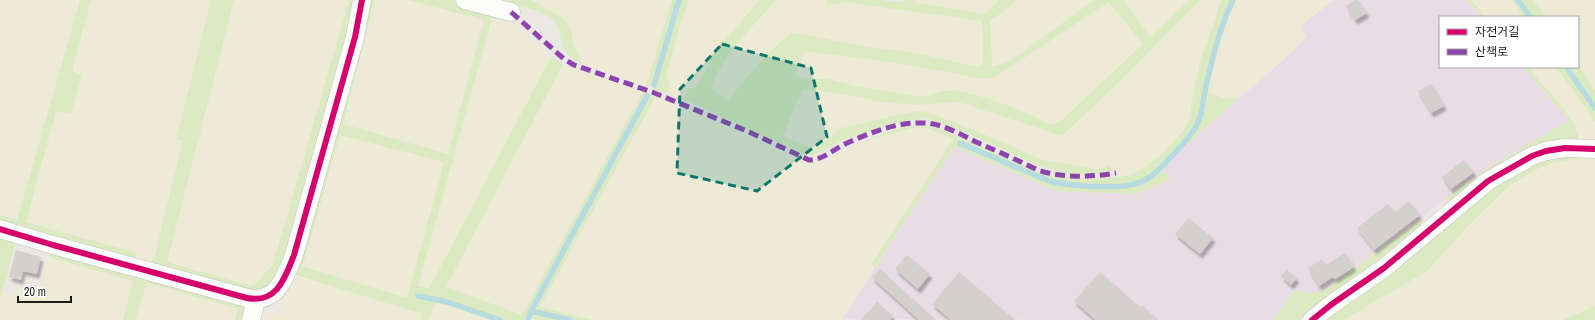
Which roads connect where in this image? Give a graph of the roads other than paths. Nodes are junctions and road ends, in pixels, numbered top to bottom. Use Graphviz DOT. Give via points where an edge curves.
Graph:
graph roads {
  1 [pos="362,0"];
  2 [pos="465,0"];
  3 [pos="511,12"];
  4 [pos="1595,149"];
  5 [pos="0,229"];
  6 [pos="256,300"];
  7 [pos="251,320"];
  8 [pos="1312,320"];
  1 -- 6 [label="street" via="355,37 294,255 281,285 272,294"];
  2 -- 3 [label="street"];
  4 -- 8 [label="street" via="1564,148 1546,151 1488,181 1384,268"];
  5 -- 6 [label="street"];
  6 -- 7 [label="street"];
}
